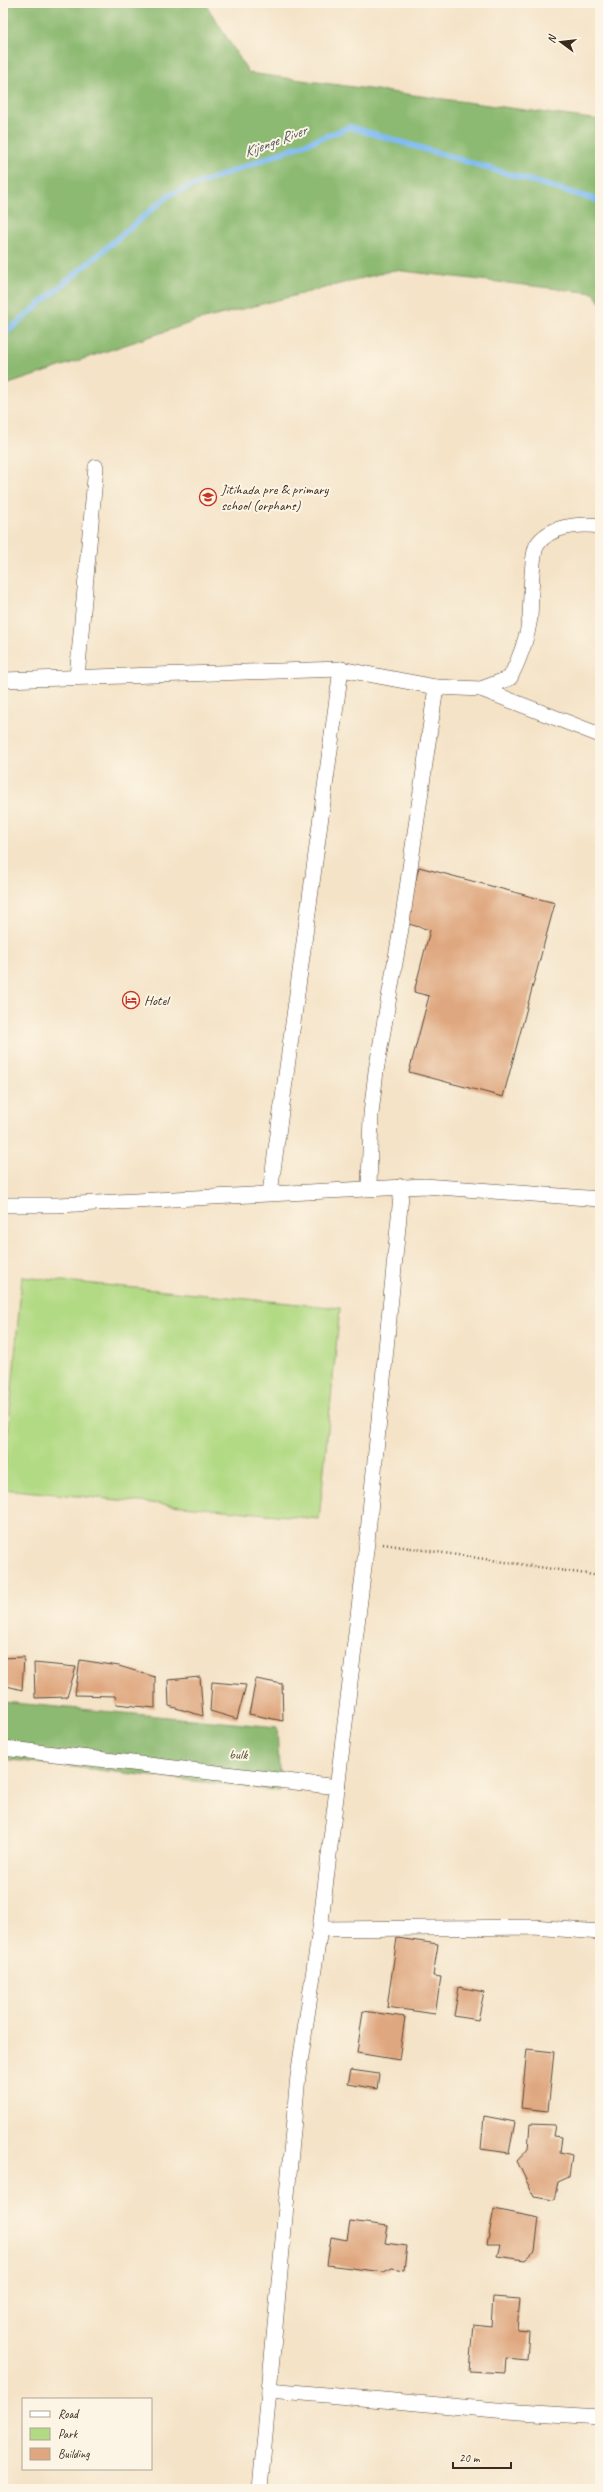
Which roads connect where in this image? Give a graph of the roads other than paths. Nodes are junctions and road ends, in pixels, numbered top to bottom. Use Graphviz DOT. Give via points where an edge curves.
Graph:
graph roads {
  1 [pos="96,467"];
  2 [pos="600,526"];
  3 [pos="341,669"];
  4 [pos="78,677"];
  5 [pos="3,680"];
  6 [pos="436,687"];
  7 [pos="481,689"];
  8 [pos="600,735"];
  9 [pos="402,1186"];
  10 [pos="369,1188"];
  11 [pos="270,1193"];
  12 [pos="600,1199"];
  13 [pos="3,1205"];
  14 [pos="3,1748"];
  15 [pos="338,1787"];
  16 [pos="320,1928"];
  17 [pos="600,1932"];
  18 [pos="269,2390"];
  19 [pos="600,2417"];
  20 [pos="260,2489"];
  1 -- 4 [label="street"];
  2 -- 7 [label="street" via="570,526 546,533 536,547 524,651 510,678"];
  3 -- 4 [label="street"];
  3 -- 6 [label="street"];
  3 -- 11 [label="street"];
  4 -- 5 [label="street"];
  6 -- 7 [label="street"];
  6 -- 10 [label="street" via="402,923 376,1071 371,1114"];
  7 -- 8 [label="street"];
  9 -- 10 [label="street"];
  9 -- 12 [label="street"];
  9 -- 15 [label="street" via="367,1542"];
  10 -- 11 [label="street"];
  11 -- 13 [label="street" via="58,1205"];
  14 -- 15 [label="street"];
  15 -- 16 [label="street"];
  16 -- 17 [label="street" via="533,1926"];
  16 -- 18 [label="street" via="298,2076"];
  18 -- 19 [label="street"];
  18 -- 20 [label="street"];
}
